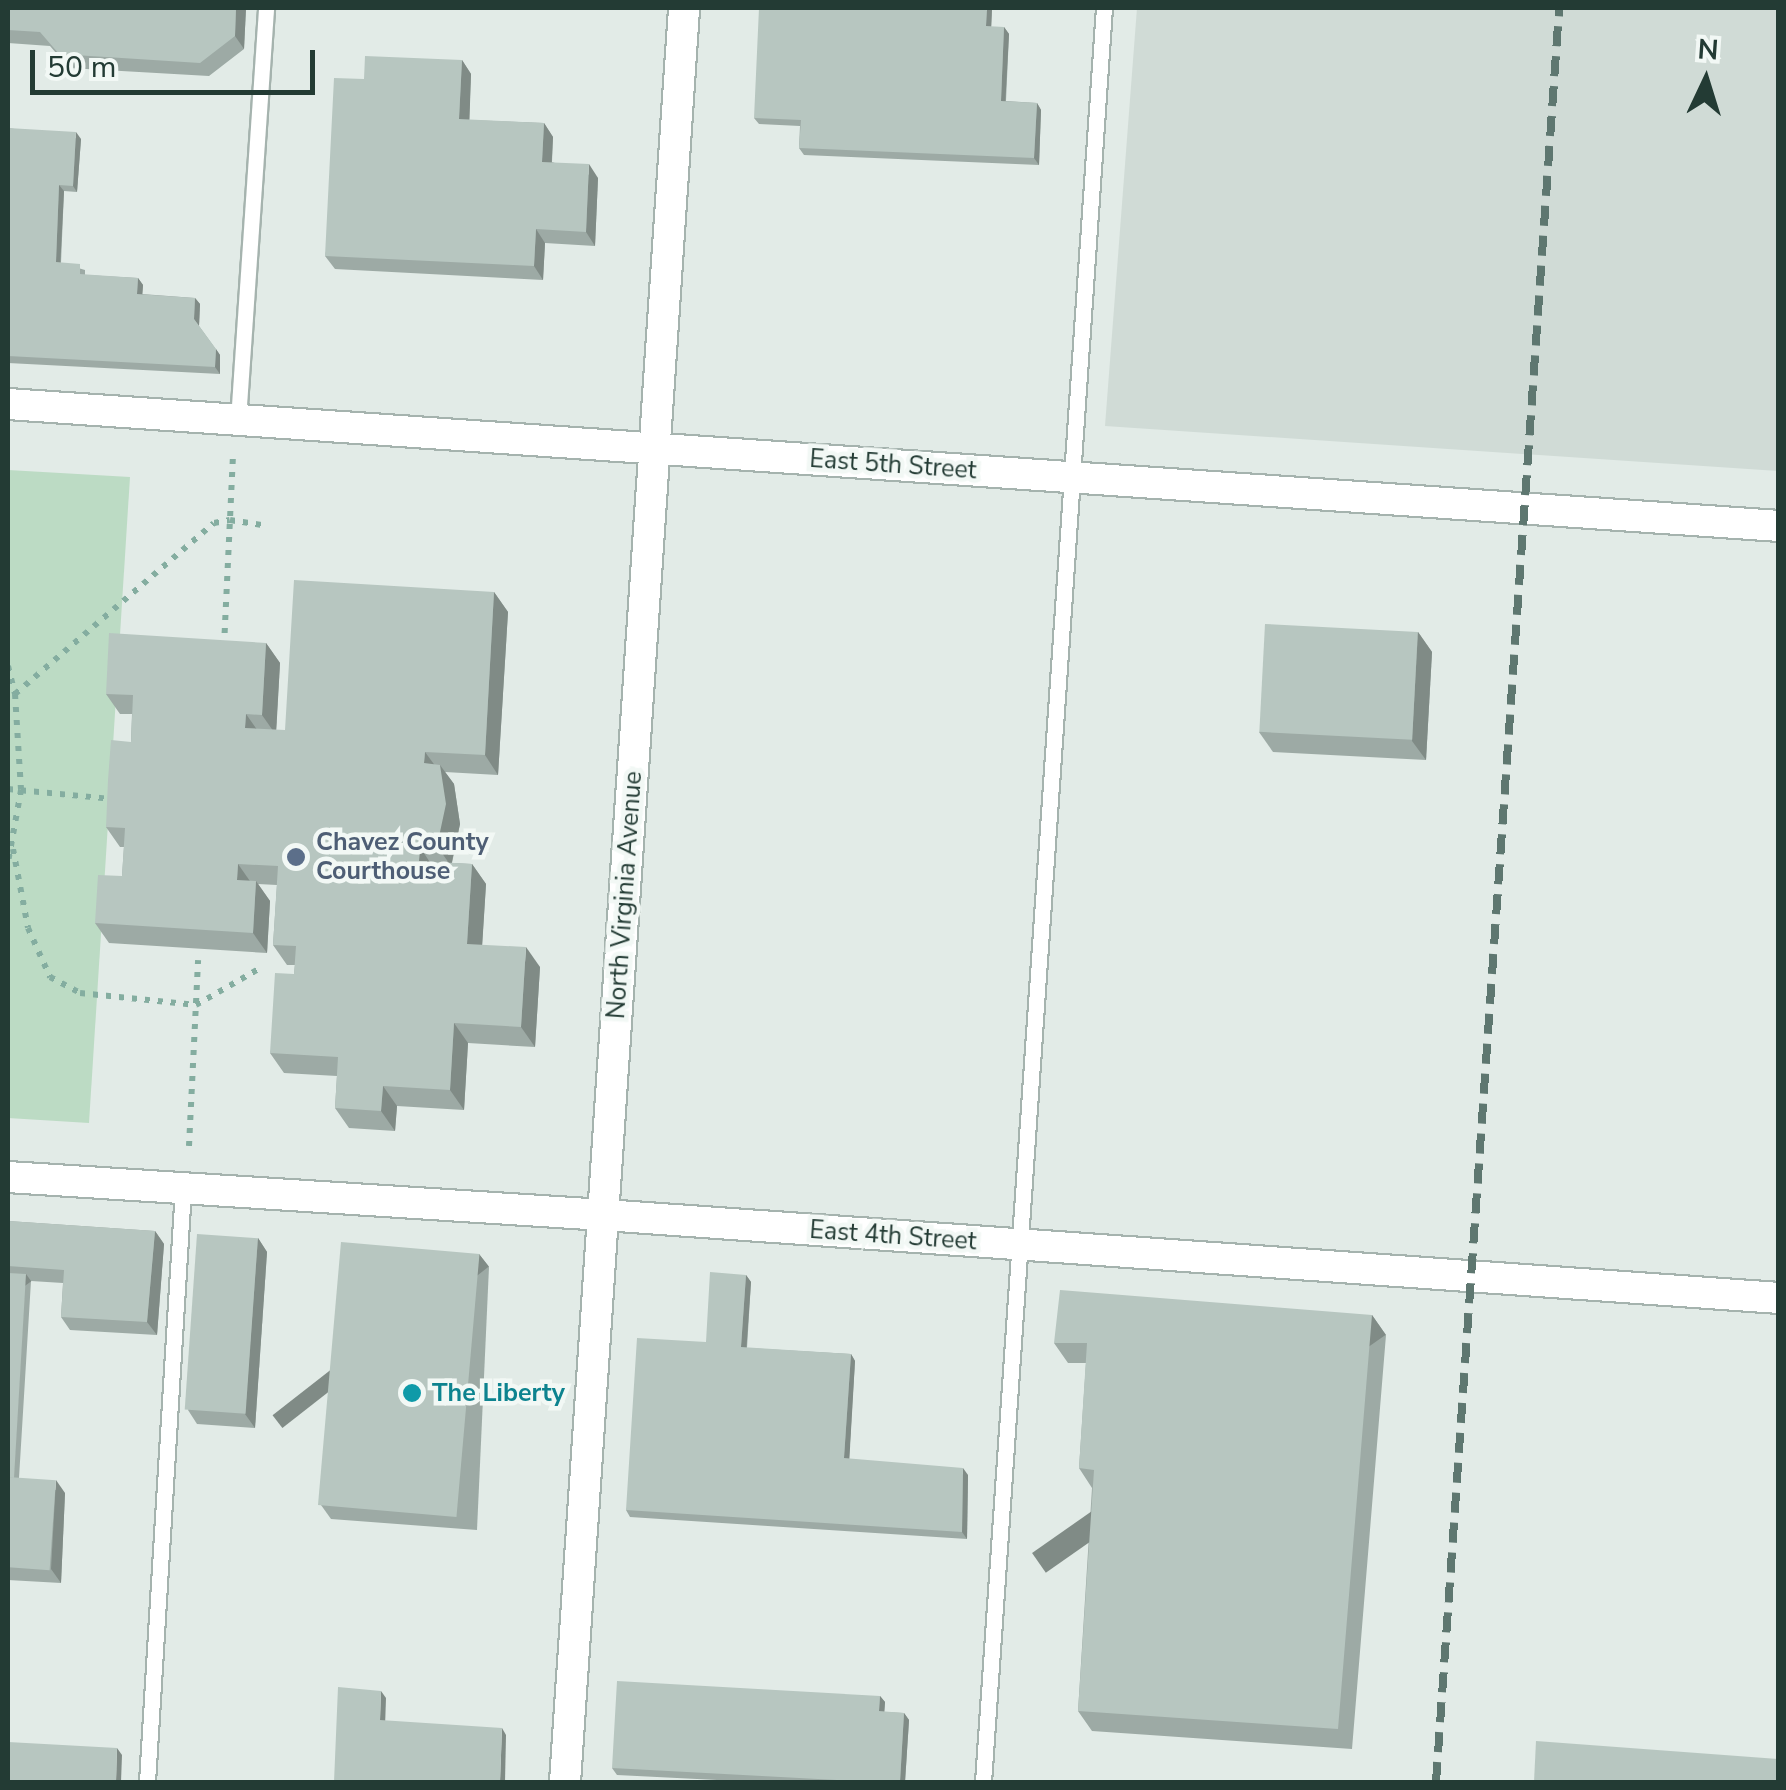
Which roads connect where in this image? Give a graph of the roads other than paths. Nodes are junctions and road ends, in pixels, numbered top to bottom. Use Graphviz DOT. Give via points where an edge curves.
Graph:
graph roads {
  1 [pos="266,8"];
  2 [pos="684,8"];
  3 [pos="1104,8"];
  4 [pos="8,404"];
  5 [pos="238,420"];
  6 [pos="654,448"];
  7 [pos="1070,478"];
  8 [pos="1778,526"];
  9 [pos="8,1177"];
  10 [pos="183,1189"];
  11 [pos="604,1216"];
  12 [pos="1018,1244"];
  13 [pos="1778,1298"];
  14 [pos="146,1782"];
  15 [pos="565,1782"];
  16 [pos="982,1782"];
  1 -- 5 [label="lane"];
  2 -- 6 [label="street, North Virginia Avenue"];
  3 -- 7 [label="lane"];
  4 -- 5 [label="street, East 5th Street"];
  5 -- 6 [label="street, East 5th Street"];
  6 -- 7 [label="street, East 5th Street"];
  6 -- 11 [label="street, North Virginia Avenue"];
  7 -- 8 [label="street, East 5th Street"];
  7 -- 12 [label="lane"];
  9 -- 10 [label="street, East 4th Street"];
  10 -- 11 [label="street, East 4th Street"];
  10 -- 14 [label="lane"];
  11 -- 12 [label="street, East 4th Street"];
  11 -- 15 [label="street, North Virginia Avenue"];
  12 -- 13 [label="street, East 4th Street"];
  12 -- 16 [label="lane"];
}
